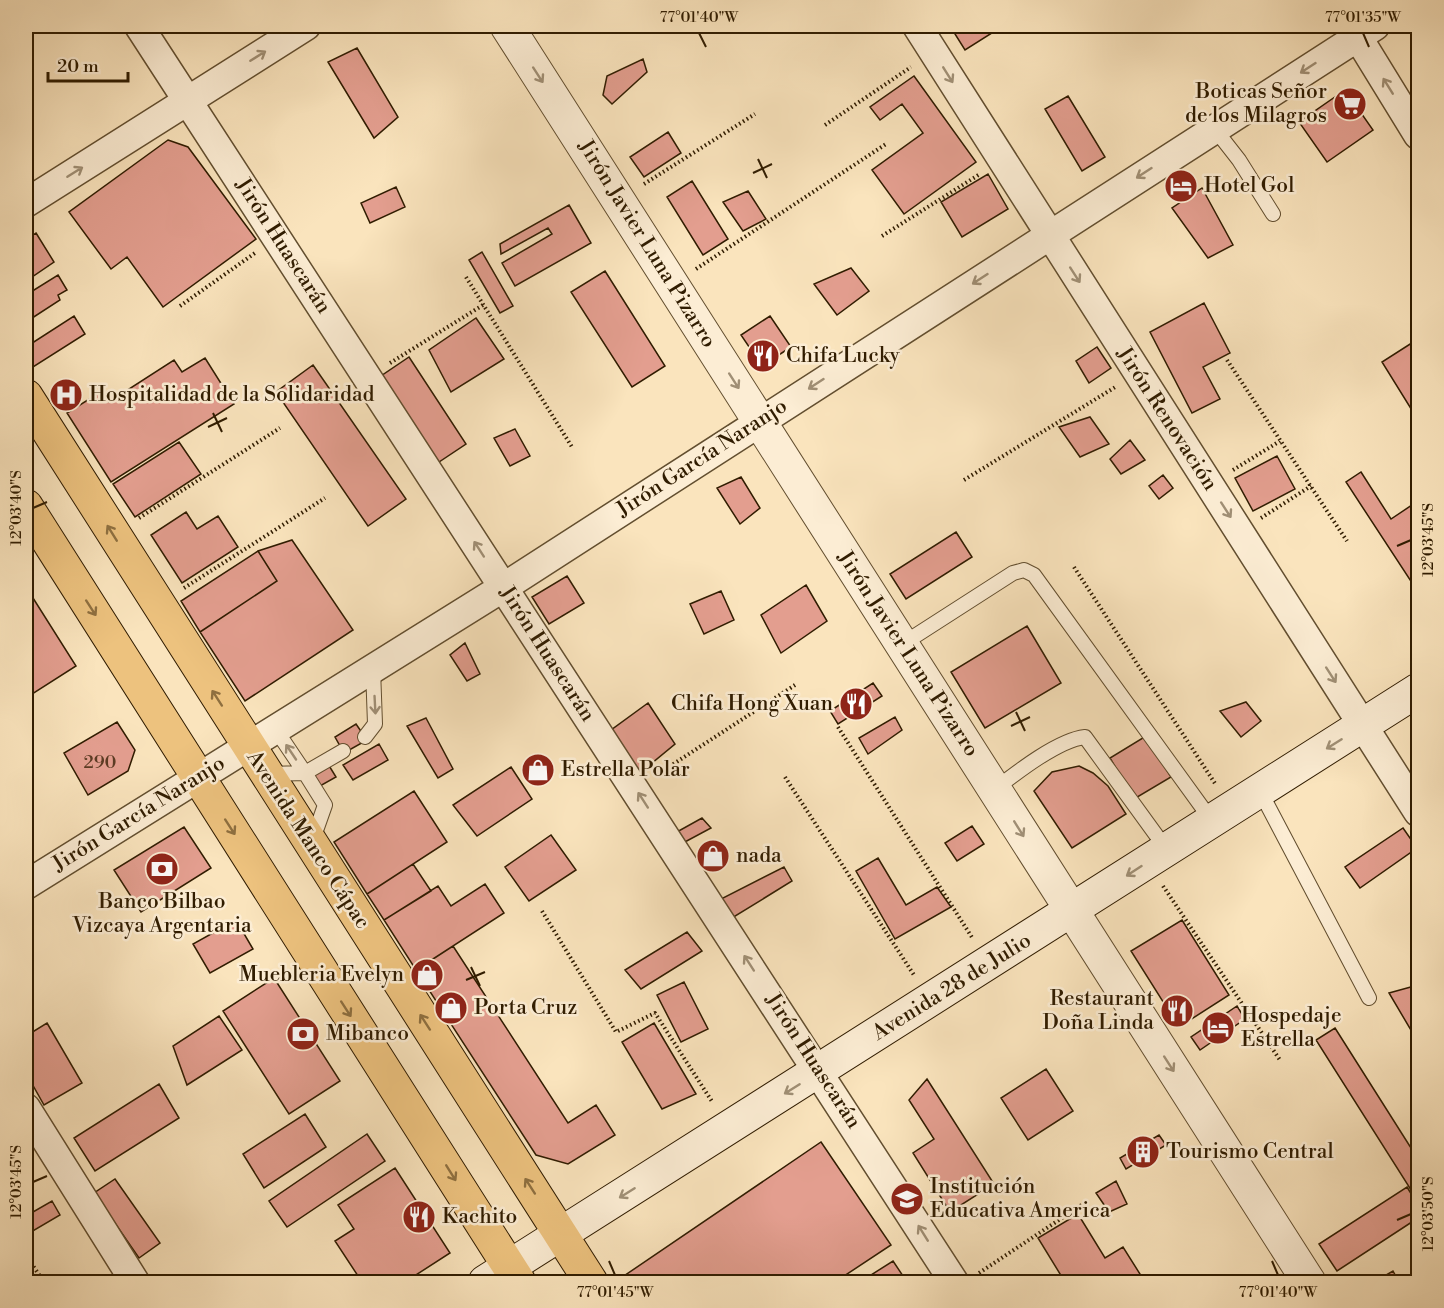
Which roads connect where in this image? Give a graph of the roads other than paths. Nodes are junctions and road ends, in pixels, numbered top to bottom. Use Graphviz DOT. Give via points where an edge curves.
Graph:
graph roads {
  1 [pos="140,26"];
  2 [pos="306,26"];
  3 [pos="507,26"];
  4 [pos="917,26"];
  5 [pos="1361,29"];
  6 [pos="189,100"];
  7 [pos="1215,128"];
  8 [pos="1419,135"];
  9 [pos="26,203"];
  10 [pos="1273,214"];
  11 [pos="1049,235"];
  12 [pos="26,396"];
  13 [pos="759,421"];
  14 [pos="26,506"];
  15 [pos="504,587"];
  16 [pos="901,645"];
  17 [pos="373,669"];
  18 [pos="1419,690"];
  19 [pos="1363,726"];
  20 [pos="276,730"];
  21 [pos="365,737"];
  22 [pos="249,747"];
  23 [pos="343,751"];
  24 [pos="305,773"];
  25 [pos="266,774"];
  26 [pos="198,777"];
  27 [pos="994,790"];
  28 [pos="1260,791"];
  29 [pos="1419,812"];
  30 [pos="1222,815"];
  31 [pos="311,844"];
  32 [pos="1157,856"];
  33 [pos="26,885"];
  34 [pos="1071,911"];
  35 [pos="1369,998"];
  36 [pos="820,1071"];
  37 [pos="26,1108"];
  38 [pos="561,1235"];
  39 [pos="505,1277"];
  40 [pos="964,1279"];
  41 [pos="135,1282"];
  42 [pos="591,1282"];
  43 [pos="1309,1282"];
  1 -- 6 [label="street, Jirón Huascarán"];
  6 -- 2 [label="street, one-way"];
  3 -- 13 [label="street, Jirón Javier Luna Pizarro, one-way"];
  4 -- 11 [label="street, Jirón Renovación, one-way"];
  5 -- 7 [label="street, Jirón García Naranjo, one-way"];
  8 -- 5 [label="street, one-way"];
  9 -- 6 [label="street, one-way"];
  15 -- 6 [label="street, Jirón Huascarán, one-way"];
  7 -- 10 [label="lane"];
  7 -- 11 [label="street, Jirón García Naranjo, one-way"];
  11 -- 13 [label="street, Jirón García Naranjo, one-way"];
  11 -- 19 [label="street, Jirón Renovación, one-way"];
  22 -- 12 [label="main road, Avenida Manco Cápac, one-way"];
  13 -- 15 [label="street, Jirón García Naranjo"];
  13 -- 16 [label="street, Jirón Javier Luna Pizarro"];
  14 -- 26 [label="main road, one-way"];
  15 -- 17 [label="street, Jirón García Naranjo"];
  36 -- 15 [label="street, Jirón Huascarán, one-way"];
  16 -- 27 [label="street, Jirón Javier Luna Pizarro"];
  16 -- 30 [label="lane" via="1013,573 1024,570 1034,575"];
  17 -- 20 [label="street, Jirón García Naranjo"];
  17 -- 21 [label="lane, one-way" via="375,724"];
  18 -- 19 [label="street, Avenida 28 de Julio"];
  19 -- 28 [label="street, Avenida 28 de Julio, one-way"];
  19 -- 29 [label="street, Jirón Renovación"];
  20 -- 22 [label="street, Jirón García Naranjo"];
  24 -- 20 [label="lane, one-way"];
  22 -- 25 [label="main road, Avenida Manco Cápac"];
  22 -- 26 [label="street, Jirón García Naranjo"];
  23 -- 24 [label="lane"];
  24 -- 25 [label="lane"];
  24 -- 31 [label="lane" via="325,805"];
  25 -- 31 [label="main road, Avenida Manco Cápac"];
  26 -- 33 [label="street, Jirón García Naranjo"];
  26 -- 39 [label="main road, one-way"];
  27 -- 32 [label="lane" via="1069,742 1085,737"];
  27 -- 34 [label="street, Jirón Javier Luna Pizarro, one-way"];
  28 -- 30 [label="street, Avenida 28 de Julio"];
  28 -- 35 [label="lane"];
  30 -- 32 [label="street, Avenida 28 de Julio"];
  38 -- 31 [label="main road, Avenida Manco Cápac, one-way"];
  32 -- 34 [label="street, Avenida 28 de Julio, one-way"];
  34 -- 36 [label="street, Avenida 28 de Julio"];
  34 -- 43 [label="street, Jirón Javier Luna Pizarro, one-way"];
  36 -- 38 [label="street, Avenida 28 de Julio, one-way"];
  40 -- 36 [label="street, Jirón Huascarán, one-way"];
  37 -- 41 [label="street"];
  38 -- 39 [label="street, Avenida 28 de Julio"];
  38 -- 42 [label="main road, Avenida Manco Cápac"];
}
